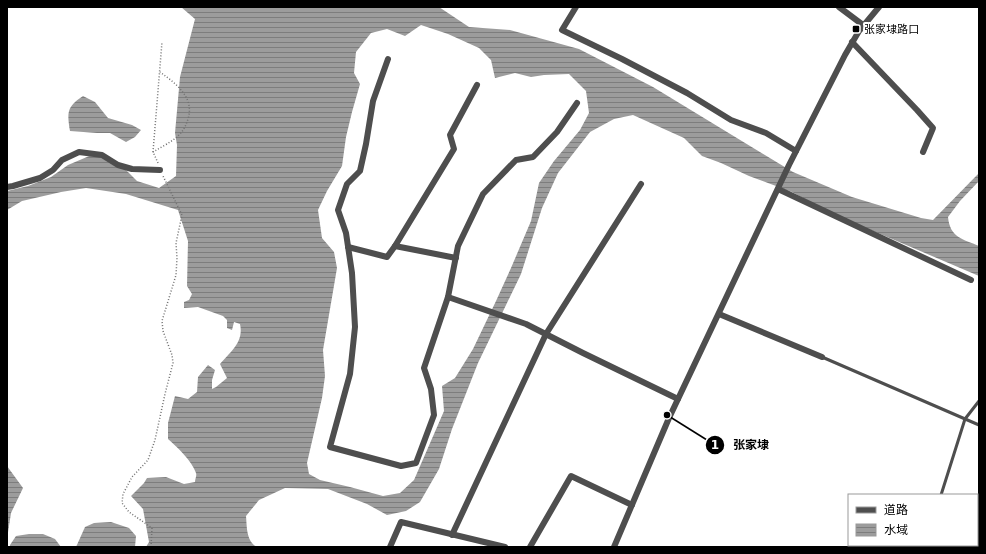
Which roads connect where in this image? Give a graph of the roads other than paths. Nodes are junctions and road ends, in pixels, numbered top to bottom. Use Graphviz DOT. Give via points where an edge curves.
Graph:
graph roads {
  1 [pos="576,7"];
  2 [pos="839,7"];
  3 [pos="879,7"];
  4 [pos="863,25"];
  5 [pos="852,42"];
  6 [pos="388,59"];
  7 [pos="477,85"];
  8 [pos="577,103"];
  9 [pos="796,151"];
  10 [pos="923,152"];
  11 [pos="160,170"];
  12 [pos="641,184"];
  13 [pos="7,187"];
  14 [pos="778,189"];
  15 [pos="395,246"];
  16 [pos="348,247"];
  17 [pos="456,258"];
  18 [pos="971,280"];
  19 [pos="448,297"];
  20 [pos="719,314"];
  21 [pos="546,334"];
  22 [pos="822,358"];
  23 [pos="678,399"];
  24 [pos="979,401"];
  25 [pos="965,419"];
  26 [pos="979,425"];
  27 [pos="941,494"];
  28 [pos="632,505"];
  29 [pos="452,535"];
  30 [pos="390,547"];
  31 [pos="505,547"];
  32 [pos="530,547"];
  33 [pos="614,547"];
  1 -- 9 [label="street" via="562,30 687,93 731,120 766,133"];
  2 -- 4 [label="street"];
  3 -- 4 [label="street"];
  4 -- 5 [label="street"];
  5 -- 9 [label="street"];
  5 -- 10 [label="street" via="932,128"];
  6 -- 16 [label="street" via="373,101 360,171 347,184 338,210"];
  7 -- 15 [label="street" via="450,135 454,149"];
  8 -- 17 [label="street" via="557,132 533,157 516,160 483,194 458,246"];
  9 -- 14 [label="street"];
  11 -- 13 [label="street" via="132,169 118,165 102,155 79,152 62,160 53,170 40,178"];
  12 -- 21 [label="street"];
  14 -- 18 [label="street"];
  14 -- 20 [label="street"];
  15 -- 16 [label="street" via="387,257"];
  15 -- 17 [label="street"];
  16 -- 19 [label="street" via="355,327 350,374 330,447 401,466 416,463 434,415 431,389 424,368"];
  17 -- 19 [label="street"];
  19 -- 21 [label="street" via="526,324"];
  20 -- 22 [label="street"];
  20 -- 23 [label="street"];
  21 -- 23 [label="street"];
  21 -- 29 [label="street"];
  22 -- 25 [label="lane"];
  23 -- 28 [label="street"];
  24 -- 25 [label="lane"];
  25 -- 26 [label="lane"];
  25 -- 27 [label="lane"];
  28 -- 32 [label="street" via="571,476"];
  28 -- 33 [label="street"];
  29 -- 30 [label="street" via="401,522"];
  29 -- 31 [label="street"];
}
